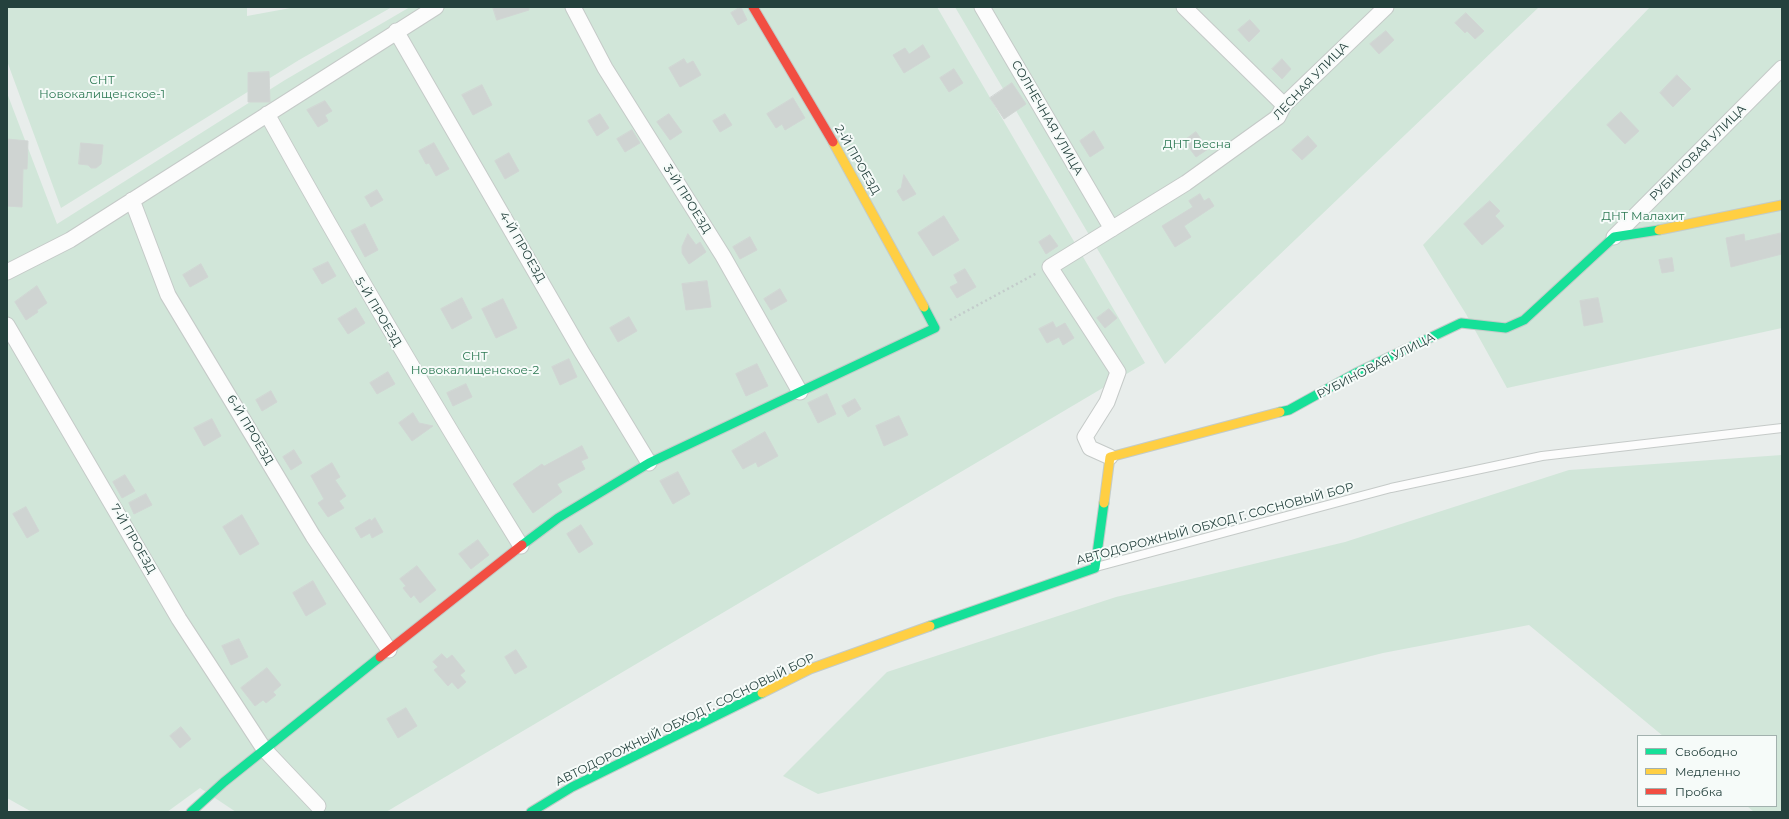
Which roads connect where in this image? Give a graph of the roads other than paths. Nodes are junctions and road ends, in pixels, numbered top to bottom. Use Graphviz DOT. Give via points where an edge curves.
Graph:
graph roads {
  1 [pos="436,7"];
  2 [pos="573,7"];
  3 [pos="753,7"];
  4 [pos="982,7"];
  5 [pos="1184,7"];
  6 [pos="1386,7"];
  7 [pos="396,32"];
  8 [pos="1782,68"];
  9 [pos="1284,105"];
  10 [pos="266,114"];
  11 [pos="132,200"];
  12 [pos="1782,205"];
  13 [pos="1112,229"];
  14 [pos="1614,237"];
  15 [pos="7,272"];
  16 [pos="7,325"];
  17 [pos="800,392"];
  18 [pos="1782,428"];
  19 [pos="1110,457"];
  20 [pos="649,463"];
  21 [pos="521,546"];
  22 [pos="1094,568"];
  23 [pos="388,650"];
  24 [pos="264,750"];
  25 [pos="318,806"];
  26 [pos="191,812"];
  27 [pos="530,812"];
  1 -- 7 [label="street"];
  2 -- 17 [label="street, 3-Й ПРОЕЗД" via="605,68 723,256"];
  3 -- 17 [label="street, 2-Й ПРОЕЗД" via="849,169 936,328"];
  4 -- 13 [label="street, СОЛНЕЧНАЯ УЛИЦА"];
  5 -- 9 [label="street"];
  6 -- 9 [label="street, ЛЕСНАЯ УЛИЦА"];
  7 -- 10 [label="street"];
  7 -- 20 [label="street, 4-Й ПРОЕЗД"];
  8 -- 14 [label="street, РУБИНОВАЯ УЛИЦА"];
  9 -- 13 [label="street, ЛЕСНАЯ УЛИЦА" via="1278,117 1186,183"];
  10 -- 11 [label="street"];
  10 -- 21 [label="street, 5-Й ПРОЕЗД" via="350,264 441,418"];
  11 -- 15 [label="street" via="70,240"];
  11 -- 23 [label="street, 6-Й ПРОЕЗД" via="168,295 313,536"];
  12 -- 14 [label="street" via="1684,226"];
  13 -- 19 [label="street, ЛЕСНАЯ УЛИЦА" via="1050,266 1118,372 1107,402 1085,437 1090,448"];
  14 -- 19 [label="street, РУБИНОВАЯ УЛИЦА" via="1524,320 1506,328 1462,323 1356,373 1289,410"];
  16 -- 24 [label="street, 7-Й ПРОЕЗД" via="179,619"];
  17 -- 20 [label="street"];
  18 -- 22 [label="lane, АВТОДОРОЖНЫЙ ОБХОД Г. СОСНОВЫЙ БОР" via="1542,456 1391,488"];
  19 -- 22 [label="street"];
  20 -- 21 [label="street" via="558,518"];
  21 -- 23 [label="street"];
  22 -- 27 [label="street, АВТОДОРОЖНЫЙ ОБХОД Г. СОСНОВЫЙ БОР" via="810,669 572,787"];
  23 -- 24 [label="street"];
  24 -- 25 [label="street, 7-Й ПРОЕЗД"];
  24 -- 26 [label="street"];
}
